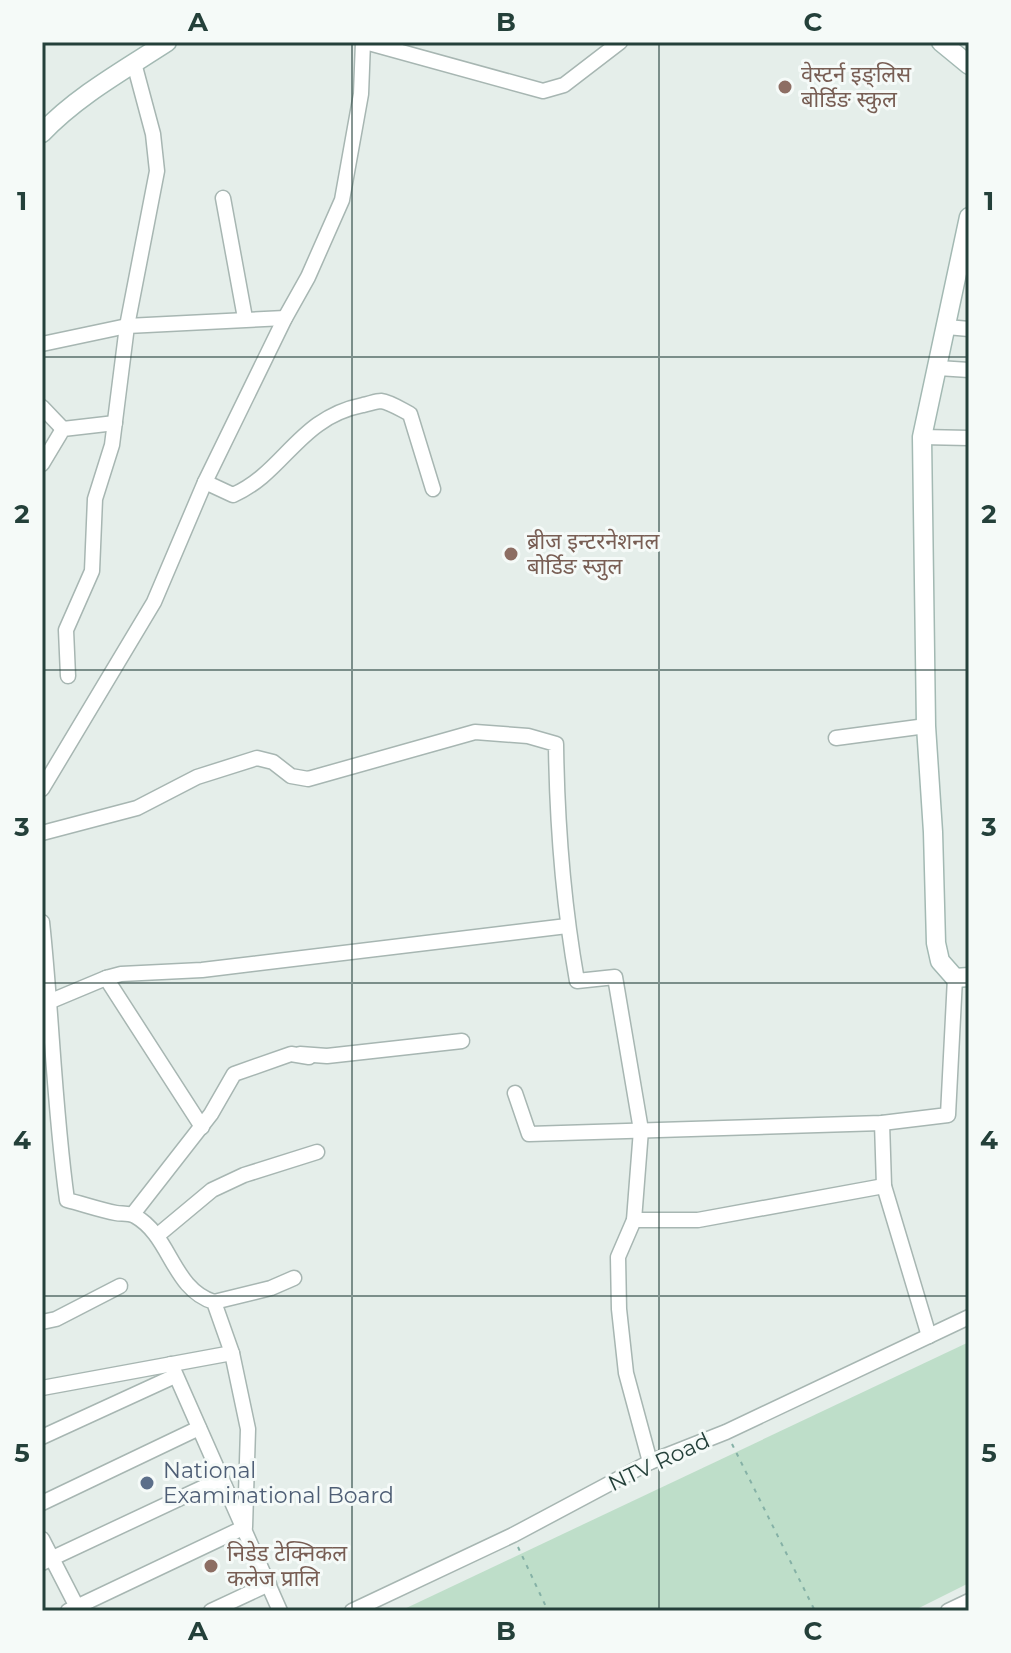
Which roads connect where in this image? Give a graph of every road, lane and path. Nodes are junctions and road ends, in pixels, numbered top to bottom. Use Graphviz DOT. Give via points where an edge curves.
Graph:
graph roads {
  1 [pos="167,42"];
  2 [pos="364,42"];
  3 [pos="620,42"];
  4 [pos="946,43"];
  5 [pos="134,63"];
  6 [pos="969,65"];
  7 [pos="42,133"];
  8 [pos="223,198"];
  9 [pos="969,217"];
  10 [pos="245,318"];
  11 [pos="285,318"];
  12 [pos="127,326"];
  13 [pos="947,327"];
  14 [pos="969,329"];
  15 [pos="42,344"];
  16 [pos="938,368"];
  17 [pos="969,370"];
  18 [pos="42,407"];
  19 [pos="115,423"];
  20 [pos="63,429"];
  21 [pos="922,437"];
  22 [pos="969,438"];
  23 [pos="42,464"];
  24 [pos="205,482"];
  25 [pos="433,489"];
  26 [pos="68,676"];
  27 [pos="926,726"];
  28 [pos="836,738"];
  29 [pos="42,789"];
  30 [pos="42,833"];
  31 [pos="42,922"];
  32 [pos="567,926"];
  33 [pos="962,977"];
  34 [pos="106,978"];
  35 [pos="51,1001"];
  36 [pos="462,1041"];
  37 [pos="291,1054"];
  38 [pos="309,1057"];
  39 [pos="515,1093"];
  40 [pos="882,1123"];
  41 [pos="202,1127"];
  42 [pos="641,1130"];
  43 [pos="317,1152"];
  44 [pos="884,1186"];
  45 [pos="133,1214"];
  46 [pos="634,1220"];
  47 [pos="158,1235"];
  48 [pos="294,1278"];
  49 [pos="120,1286"];
  50 [pos="214,1302"];
  51 [pos="969,1317"];
  52 [pos="42,1322"];
  53 [pos="929,1336"];
  54 [pos="232,1353"];
  55 [pos="173,1370"];
  56 [pos="42,1388"];
  57 [pos="199,1428"];
  58 [pos="726,1432"];
  59 [pos="42,1437"];
  60 [pos="650,1462"];
  61 [pos="221,1479"];
  62 [pos="42,1503"];
  63 [pos="245,1527"];
  64 [pos="513,1535"];
  65 [pos="42,1539"];
  66 [pos="47,1560"];
  67 [pos="269,1584"];
  68 [pos="969,1601"];
  69 [pos="75,1609"];
  70 [pos="211,1611"];
  71 [pos="280,1611"];
  72 [pos="352,1611"];
  73 [pos="548,1611"];
  74 [pos="815,1611"];
  75 [pos="948,1611"];
  1 -- 5 [label="street"];
  2 -- 3 [label="street" via="543,91 564,85"];
  2 -- 11 [label="street" via="361,94 342,200"];
  4 -- 6 [label="street"];
  5 -- 7 [label="street"];
  5 -- 12 [label="street" via="157,171"];
  8 -- 10 [label="street"];
  9 -- 13 [label="street"];
  10 -- 11 [label="street"];
  10 -- 12 [label="street"];
  11 -- 24 [label="street"];
  12 -- 15 [label="street"];
  12 -- 19 [label="street"];
  13 -- 14 [label="street"];
  13 -- 16 [label="street"];
  16 -- 17 [label="street"];
  16 -- 21 [label="street"];
  18 -- 20 [label="street"];
  19 -- 20 [label="street"];
  19 -- 26 [label="street" via="95,499 92,571 66,630"];
  20 -- 23 [label="street"];
  21 -- 22 [label="street"];
  21 -- 27 [label="street"];
  24 -- 25 [label="street" via="233,495 252,487 324,419 383,401 410,414"];
  24 -- 29 [label="street" via="154,602"];
  27 -- 28 [label="street"];
  27 -- 33 [label="street" via="936,943 940,961"];
  30 -- 32 [label="street" via="137,808 197,777 257,758 308,779 475,732 528,736 556,744"];
  31 -- 35 [label="street"];
  32 -- 34 [label="street"];
  32 -- 42 [label="street" via="577,981 615,977"];
  33 -- 40 [label="street" via="948,1115"];
  34 -- 35 [label="street"];
  34 -- 41 [label="street"];
  35 -- 45 [label="street" via="67,1200"];
  36 -- 37 [label="street" via="327,1056"];
  37 -- 38 [label="street"];
  37 -- 41 [label="street" via="234,1074"];
  39 -- 42 [label="street" via="529,1134"];
  40 -- 42 [label="street"];
  40 -- 44 [label="street"];
  41 -- 45 [label="street"];
  42 -- 46 [label="street"];
  43 -- 47 [label="street" via="212,1190"];
  44 -- 46 [label="street" via="698,1220"];
  44 -- 53 [label="street"];
  45 -- 47 [label="street"];
  46 -- 60 [label="street" via="618,1257 619,1309 626,1373"];
  47 -- 50 [label="street" via="184,1282 199,1297"];
  48 -- 50 [label="street"];
  49 -- 52 [label="street"];
  50 -- 54 [label="street"];
  51 -- 53 [label="street, NTV Road"];
  53 -- 58 [label="street, NTV Road"];
  54 -- 55 [label="street"];
  54 -- 63 [label="street" via="248,1429"];
  55 -- 56 [label="street"];
  55 -- 57 [label="street"];
  55 -- 59 [label="street"];
  57 -- 61 [label="street"];
  57 -- 62 [label="street"];
  58 -- 60 [label="street, NTV Road"];
  58 -- 74 [label="path"];
  60 -- 64 [label="street, NTV Road"];
  61 -- 63 [label="street"];
  61 -- 66 [label="street"];
  63 -- 67 [label="street"];
  63 -- 69 [label="street"];
  64 -- 72 [label="street, NTV Road"];
  64 -- 73 [label="path"];
  65 -- 66 [label="street"];
  66 -- 69 [label="street"];
  67 -- 70 [label="street"];
  67 -- 71 [label="street"];
  68 -- 75 [label="street"];
}
